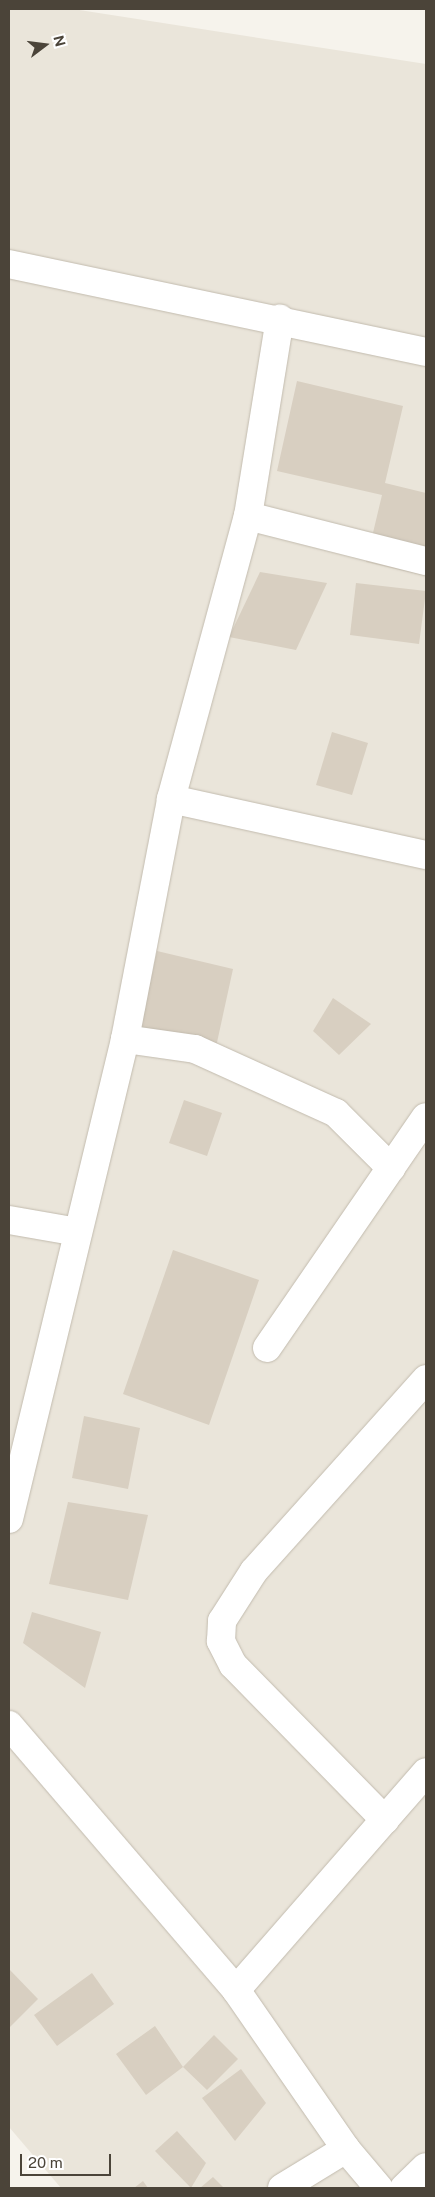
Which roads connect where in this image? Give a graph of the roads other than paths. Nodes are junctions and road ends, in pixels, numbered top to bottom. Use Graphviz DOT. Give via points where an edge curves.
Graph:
graph roads {
  1 [pos="9,264"];
  2 [pos="280,319"];
  3 [pos="426,352"];
  4 [pos="248,516"];
  5 [pos="426,561"];
  6 [pos="171,799"];
  7 [pos="426,855"];
  8 [pos="125,1039"];
  9 [pos="426,1116"];
  10 [pos="391,1168"];
  11 [pos="9,1220"];
  12 [pos="78,1232"];
  13 [pos="267,1348"];
  14 [pos="426,1379"];
  15 [pos="9,1519"];
  16 [pos="9,1725"];
  17 [pos="426,1772"];
  18 [pos="386,1820"];
  19 [pos="236,1990"];
  20 [pos="346,2149"];
  21 [pos="426,2166"];
  22 [pos="282,2188"];
  23 [pos="379,2188"];
  24 [pos="404,2188"];
  1 -- 2 [label="street"];
  2 -- 3 [label="street"];
  2 -- 4 [label="street"];
  4 -- 5 [label="street"];
  4 -- 6 [label="street"];
  6 -- 7 [label="street"];
  6 -- 8 [label="street"];
  8 -- 10 [label="street" via="195,1049 336,1113"];
  8 -- 12 [label="street"];
  9 -- 10 [label="street"];
  10 -- 13 [label="street"];
  11 -- 12 [label="street"];
  12 -- 15 [label="street"];
  14 -- 18 [label="street" via="254,1571 222,1620 221,1641 233,1664"];
  16 -- 19 [label="street"];
  17 -- 18 [label="street"];
  18 -- 19 [label="street"];
  19 -- 20 [label="street"];
  20 -- 22 [label="street"];
  20 -- 23 [label="street"];
  21 -- 24 [label="street"];
}
